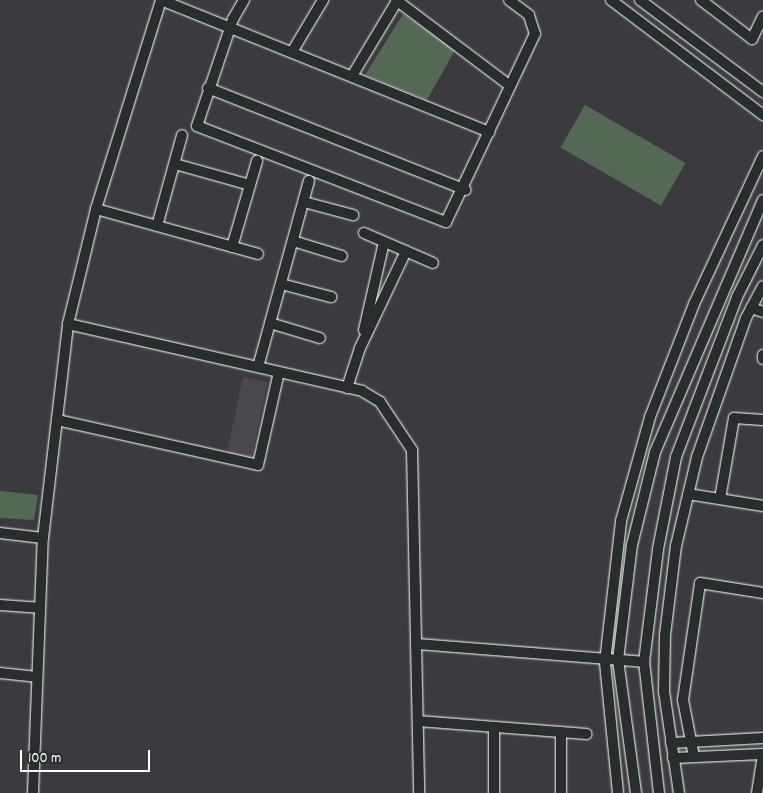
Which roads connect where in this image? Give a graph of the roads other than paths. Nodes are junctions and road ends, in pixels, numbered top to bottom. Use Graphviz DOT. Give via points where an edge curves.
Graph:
graph roads {
  1 [pos="161,0"];
  2 [pos="244,0"];
  3 [pos="323,0"];
  4 [pos="396,0"];
  5 [pos="509,0"];
  6 [pos="611,0"];
  7 [pos="640,0"];
  8 [pos="701,0"];
  9 [pos="763,16"];
  10 [pos="230,28"];
  11 [pos="292,52"];
  12 [pos="352,76"];
  13 [pos="510,86"];
  14 [pos="208,88"];
  15 [pos="763,92"];
  16 [pos="763,114"];
  17 [pos="490,132"];
  18 [pos="182,135"];
  19 [pos="763,156"];
  20 [pos="257,160"];
  21 [pos="175,164"];
  22 [pos="309,181"];
  23 [pos="250,185"];
  24 [pos="464,190"];
  25 [pos="763,200"];
  26 [pos="304,202"];
  27 [pos="96,209"];
  28 [pos="353,215"];
  29 [pos="157,226"];
  30 [pos="364,233"];
  31 [pos="293,241"];
  32 [pos="384,242"];
  33 [pos="763,245"];
  34 [pos="232,247"];
  35 [pos="406,251"];
  36 [pos="258,254"];
  37 [pos="342,256"];
  38 [pos="433,263"];
  39 [pos="281,284"];
  40 [pos="762,290"];
  41 [pos="331,297"];
  42 [pos="751,308"];
  43 [pos="763,312"];
  44 [pos="68,324"];
  45 [pos="270,324"];
  46 [pos="320,338"];
  47 [pos="360,348"];
  48 [pos="763,355"];
  49 [pos="763,359"];
  50 [pos="258,368"];
  51 [pos="279,372"];
  52 [pos="347,388"];
  53 [pos="57,420"];
  54 [pos="763,420"];
  55 [pos="688,494"];
  56 [pos="720,499"];
  57 [pos="763,506"];
  58 [pos="0,534"];
  59 [pos="43,538"];
  60 [pos="763,592"];
  61 [pos="0,605"];
  62 [pos="40,608"];
  63 [pos="416,644"];
  64 [pos="618,660"];
  65 [pos="605,662"];
  66 [pos="644,662"];
  67 [pos="0,673"];
  68 [pos="36,677"];
  69 [pos="418,720"];
  70 [pos="494,728"];
  71 [pos="561,732"];
  72 [pos="586,734"];
  73 [pos="763,738"];
  74 [pos="690,742"];
  75 [pos="671,743"];
  76 [pos="763,754"];
  77 [pos="694,757"];
  78 [pos="673,758"];
  79 [pos="33,793"];
  80 [pos="419,793"];
  81 [pos="494,793"];
  82 [pos="561,793"];
  83 [pos="618,793"];
  84 [pos="636,793"];
  85 [pos="659,793"];
  86 [pos="678,793"];
  87 [pos="757,793"];
  1 -- 10 [label="street"];
  1 -- 27 [label="street"];
  2 -- 10 [label="street"];
  3 -- 11 [label="street"];
  4 -- 12 [label="street"];
  4 -- 13 [label="street"];
  5 -- 13 [label="street" via="535,24"];
  6 -- 16 [label="street"];
  7 -- 15 [label="street"];
  8 -- 9 [label="street" via="752,39"];
  10 -- 11 [label="street"];
  10 -- 14 [label="street"];
  11 -- 12 [label="street"];
  12 -- 17 [label="street"];
  13 -- 17 [label="street"];
  14 -- 24 [label="street"];
  14 -- 24 [label="street" via="196,121 200,128 446,222"];
  17 -- 24 [label="street"];
  18 -- 21 [label="street"];
  19 -- 65 [label="street" via="694,304 650,417 620,521"];
  20 -- 23 [label="street"];
  21 -- 23 [label="street"];
  21 -- 29 [label="street"];
  22 -- 26 [label="street"];
  23 -- 34 [label="street"];
  25 -- 64 [label="street" via="655,452 632,545"];
  26 -- 28 [label="street"];
  26 -- 31 [label="street"];
  27 -- 29 [label="street"];
  27 -- 44 [label="street"];
  29 -- 34 [label="street"];
  30 -- 32 [label="street"];
  31 -- 37 [label="street"];
  31 -- 39 [label="street"];
  32 -- 35 [label="street"];
  32 -- 47 [label="street"];
  33 -- 66 [label="street" via="737,298 676,457"];
  34 -- 36 [label="street"];
  35 -- 38 [label="street"];
  35 -- 47 [label="street"];
  39 -- 41 [label="street"];
  39 -- 45 [label="street"];
  40 -- 42 [label="street"];
  42 -- 43 [label="street"];
  42 -- 55 [label="street" via="697,457"];
  44 -- 50 [label="street"];
  44 -- 53 [label="street"];
  45 -- 46 [label="street"];
  45 -- 50 [label="street"];
  47 -- 52 [label="street"];
  48 -- 49 [label="street"];
  50 -- 51 [label="street"];
  51 -- 52 [label="street"];
  51 -- 53 [label="street" via="258,465"];
  52 -- 63 [label="street" via="380,402 412,450"];
  53 -- 59 [label="street"];
  54 -- 56 [label="street" via="734,418"];
  55 -- 56 [label="street"];
  55 -- 75 [label="street" via="665,635 664,692"];
  56 -- 57 [label="street"];
  58 -- 59 [label="street"];
  59 -- 62 [label="street"];
  60 -- 74 [label="street" via="700,583 683,700"];
  61 -- 62 [label="street"];
  62 -- 68 [label="street"];
  63 -- 65 [label="street"];
  63 -- 69 [label="street"];
  64 -- 65 [label="street"];
  64 -- 66 [label="street"];
  64 -- 84 [label="street"];
  65 -- 83 [label="street"];
  66 -- 85 [label="street"];
  67 -- 68 [label="street"];
  68 -- 79 [label="street"];
  69 -- 70 [label="street"];
  69 -- 80 [label="street"];
  70 -- 71 [label="street"];
  70 -- 81 [label="street"];
  71 -- 72 [label="street"];
  71 -- 82 [label="street"];
  73 -- 74 [label="street"];
  74 -- 75 [label="street"];
  74 -- 77 [label="street"];
  75 -- 78 [label="street"];
  76 -- 77 [label="street"];
  76 -- 87 [label="street"];
  77 -- 78 [label="street"];
  78 -- 86 [label="street"];
}
